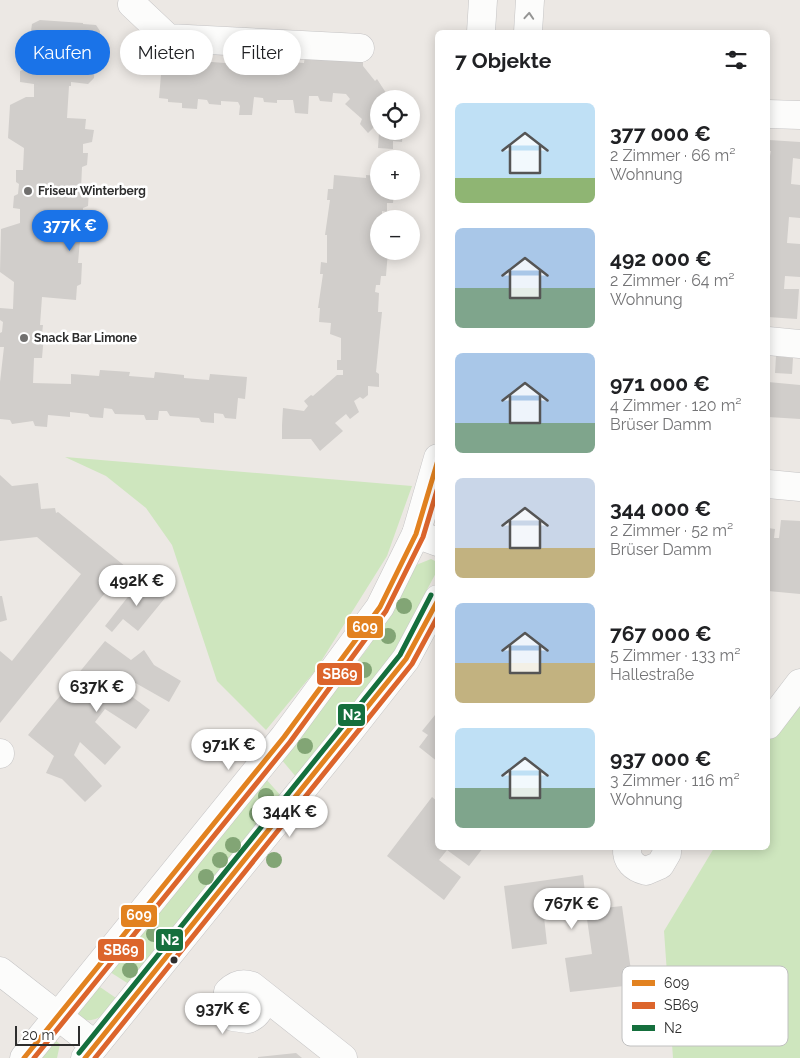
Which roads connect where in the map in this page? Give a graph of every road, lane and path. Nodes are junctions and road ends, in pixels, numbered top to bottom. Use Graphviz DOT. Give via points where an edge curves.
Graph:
graph roads {
  1 [pos="132,0"];
  2 [pos="483,0"];
  3 [pos="530,0"];
  4 [pos="481,30"];
  5 [pos="528,30"];
  6 [pos="360,48"];
  7 [pos="770,114"];
  8 [pos="800,115"];
  9 [pos="770,341"];
  10 [pos="800,344"];
  11 [pos="435,480"];
  12 [pos="770,484"];
  13 [pos="800,487"];
  14 [pos="427,538"];
  15 [pos="435,604"];
  16 [pos="800,683"];
  17 [pos="770,722"];
  18 [pos="627,850"];
  19 [pos="668,852"];
  20 [pos="0,971"];
  21 [pos="252,986"];
  22 [pos="58,1017"];
  23 [pos="90,1052"];
  24 [pos="24,1058"];
  25 [pos="343,1058"];
  1 -- 6 [label="street" via="132,4 168,38"];
  2 -- 4 [label="street"];
  5 -- 3 [label="street, one-way"];
  7 -- 8 [label="street"];
  9 -- 10 [label="street"];
  11 -- 14 [label="street"];
  12 -- 13 [label="street"];
  14 -- 22 [label="street" via="329,678"];
  15 -- 23 [label="street" via="400,666"];
  16 -- 17 [label="street"];
  18 -- 19 [label="street" via="628,858 637,868 653,869"];
  20 -- 22 [label="street"];
  21 -- 25 [label="street"];
  22 -- 23 [label="street"];
  22 -- 24 [label="street"];
}
